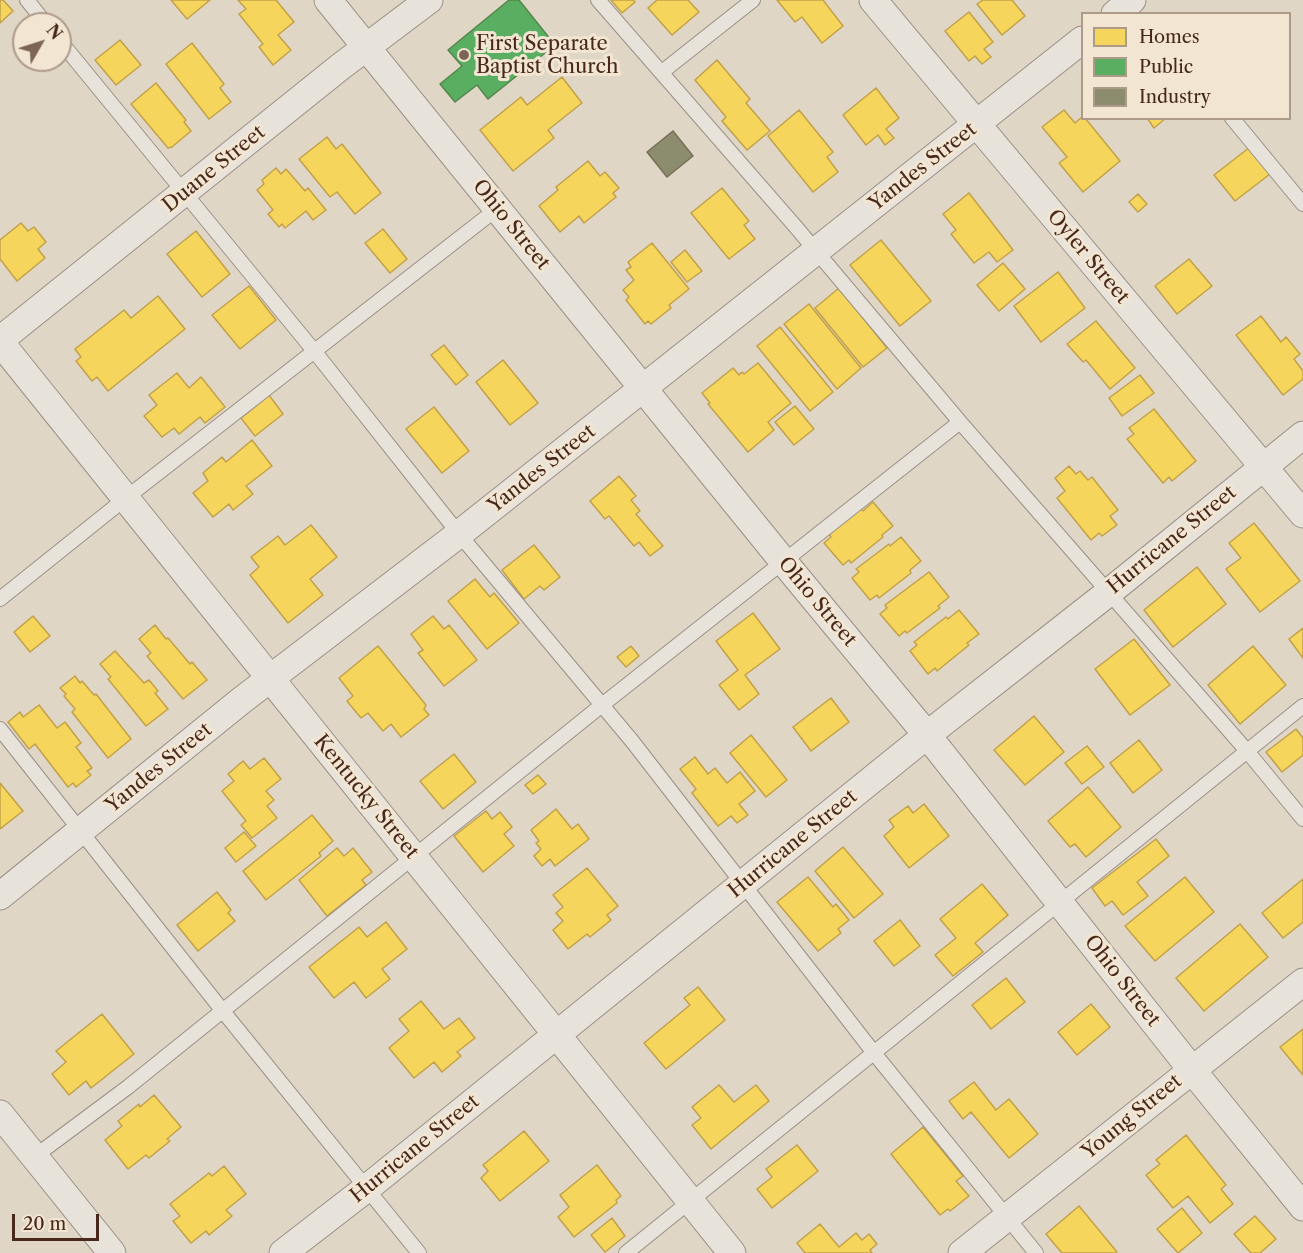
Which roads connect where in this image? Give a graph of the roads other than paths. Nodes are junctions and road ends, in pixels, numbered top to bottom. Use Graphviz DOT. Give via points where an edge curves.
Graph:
graph roads {
  1 [pos="27,0"];
  2 [pos="328,0"];
  3 [pos="429,0"];
  4 [pos="598,0"];
  5 [pos="753,0"];
  6 [pos="873,0"];
  7 [pos="36,12"];
  8 [pos="1081,42"];
  9 [pos="367,46"];
  10 [pos="72,54"];
  11 [pos="662,72"];
  12 [pos="1234,120"];
  13 [pos="976,124"];
  14 [pos="185,191"];
  15 [pos="1303,204"];
  16 [pos="498,208"];
  17 [pos="817,252"];
  18 [pos="0,341"];
  19 [pos="315,352"];
  20 [pos="643,389"];
  21 [pos="960,422"];
  22 [pos="1303,435"];
  23 [pos="1263,466"];
  24 [pos="126,498"];
  25 [pos="1303,514"];
  26 [pos="459,534"];
  27 [pos="783,561"];
  28 [pos="1108,593"];
  29 [pos="0,599"];
  30 [pos="270,679"];
  31 [pos="602,705"];
  32 [pos="1303,706"];
  33 [pos="0,729"];
  34 [pos="927,735"];
  35 [pos="1246,751"];
  36 [pos="1303,819"];
  37 [pos="81,832"];
  38 [pos="415,857"];
  39 [pos="743,885"];
  40 [pos="0,896"];
  41 [pos="1060,902"];
  42 [pos="1303,982"];
  43 [pos="222,1010"];
  44 [pos="556,1035"];
  45 [pos="874,1053"];
  46 [pos="1192,1070"];
  47 [pos="0,1114"];
  48 [pos="34,1157"];
  49 [pos="368,1188"];
  50 [pos="690,1202"];
  51 [pos="1303,1207"];
  52 [pos="1007,1218"];
  53 [pos="112,1253"];
  54 [pos="283,1253"];
  55 [pos="419,1253"];
  56 [pos="626,1253"];
  57 [pos="732,1253"];
  58 [pos="962,1253"];
  59 [pos="1036,1253"];
  1 -- 7 [label="lane"];
  2 -- 9 [label="street, Ohio Street"];
  3 -- 9 [label="street, Duane Street"];
  4 -- 11 [label="lane"];
  5 -- 11 [label="lane"];
  6 -- 13 [label="street, Oyler Street"];
  8 -- 13 [label="street, Yandes Street"];
  9 -- 14 [label="street, Duane Street"];
  9 -- 16 [label="street, Ohio Street"];
  10 -- 14 [label="lane"];
  11 -- 17 [label="lane"];
  12 -- 15 [label="lane"];
  13 -- 17 [label="street, Yandes Street"];
  13 -- 23 [label="street, Oyler Street"];
  14 -- 18 [label="street, Duane Street"];
  14 -- 19 [label="lane"];
  16 -- 19 [label="lane"];
  16 -- 20 [label="street, Ohio Street"];
  17 -- 20 [label="street, Yandes Street"];
  17 -- 21 [label="lane"];
  18 -- 24 [label="street, Kentucky Street"];
  19 -- 24 [label="lane"];
  19 -- 26 [label="lane"];
  20 -- 26 [label="street, Yandes Street"];
  20 -- 27 [label="street, Ohio Street"];
  21 -- 27 [label="lane"];
  21 -- 28 [label="lane"];
  22 -- 23 [label="street, Hurricane Street"];
  23 -- 25 [label="street, Oyler Street"];
  23 -- 28 [label="street, Hurricane Street"];
  24 -- 29 [label="lane"];
  24 -- 30 [label="street, Kentucky Street"];
  26 -- 30 [label="street, Yandes Street"];
  26 -- 31 [label="lane"];
  27 -- 31 [label="lane"];
  27 -- 34 [label="street, Ohio Street"];
  28 -- 34 [label="street, Hurricane Street"];
  28 -- 35 [label="lane"];
  30 -- 37 [label="street, Yandes Street"];
  30 -- 38 [label="street, Kentucky Street"];
  31 -- 38 [label="lane"];
  31 -- 39 [label="lane"];
  32 -- 35 [label="lane"];
  33 -- 37 [label="lane"];
  34 -- 39 [label="street, Hurricane Street"];
  34 -- 41 [label="street, Ohio Street"];
  35 -- 36 [label="lane"];
  35 -- 41 [label="lane"];
  37 -- 40 [label="street, Yandes Street"];
  37 -- 43 [label="lane"];
  38 -- 43 [label="lane"];
  38 -- 44 [label="street, Kentucky Street"];
  39 -- 44 [label="street, Hurricane Street"];
  39 -- 45 [label="lane"];
  41 -- 45 [label="lane"];
  41 -- 46 [label="street, Ohio Street"];
  42 -- 46 [label="street, Young Street"];
  43 -- 48 [label="lane"];
  43 -- 49 [label="lane"];
  44 -- 49 [label="street, Hurricane Street"];
  44 -- 50 [label="street, Kentucky Street"];
  45 -- 50 [label="lane"];
  45 -- 52 [label="lane"];
  46 -- 51 [label="street, Ohio Street"];
  46 -- 52 [label="street, Young Street"];
  47 -- 48 [label="street"];
  48 -- 53 [label="street"];
  49 -- 54 [label="street, Hurricane Street"];
  49 -- 55 [label="lane"];
  50 -- 56 [label="lane"];
  50 -- 57 [label="street, Kentucky Street"];
  52 -- 58 [label="street, Young Street"];
  52 -- 59 [label="lane"];
}
